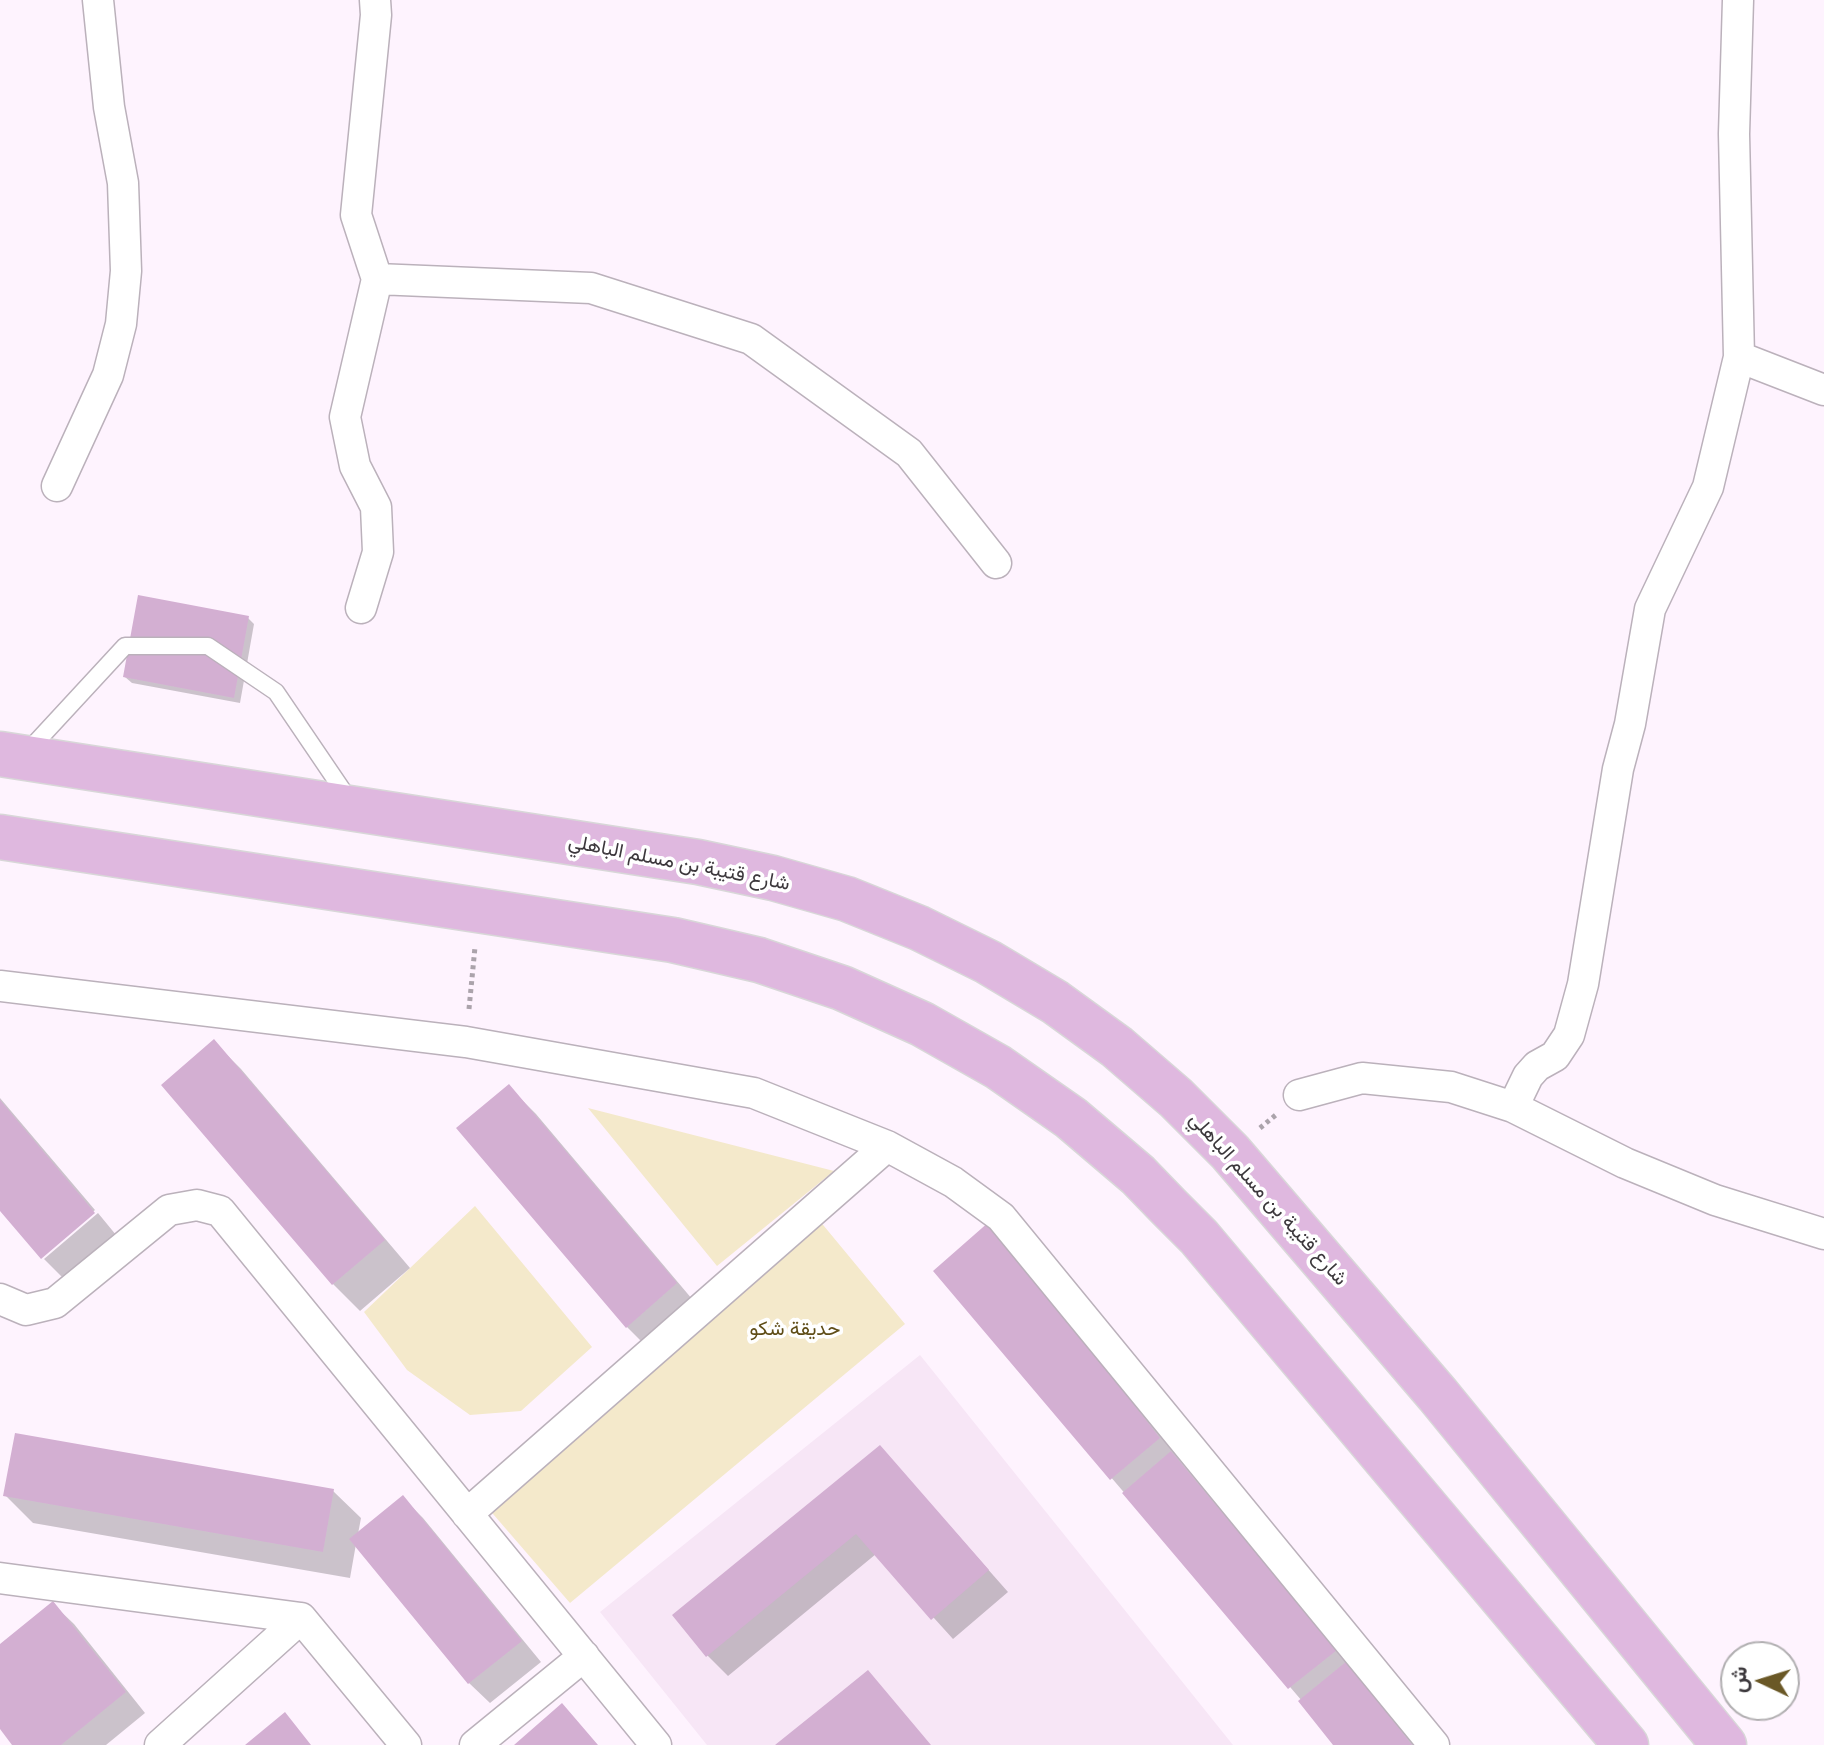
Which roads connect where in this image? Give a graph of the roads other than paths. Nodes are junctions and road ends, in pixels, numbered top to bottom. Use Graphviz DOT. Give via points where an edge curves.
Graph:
graph roads {
  1 [pos="98,0"];
  2 [pos="375,0"];
  3 [pos="1738,0"];
  4 [pos="377,279"];
  5 [pos="1739,357"];
  6 [pos="1824,390"];
  7 [pos="57,486"];
  8 [pos="996,563"];
  9 [pos="361,608"];
  10 [pos="11,756"];
  11 [pos="355,809"];
  12 [pos="0,837"];
  13 [pos="0,986"];
  14 [pos="1299,1095"];
  15 [pos="1513,1107"];
  16 [pos="887,1146"];
  17 [pos="1824,1234"];
  18 [pos="0,1299"];
  19 [pos="467,1514"];
  20 [pos="0,1578"];
  21 [pos="301,1618"];
  22 [pos="584,1656"];
  23 [pos="1657,1664"];
  24 [pos="160,1745"];
  25 [pos="406,1745"];
  26 [pos="475,1745"];
  27 [pos="656,1745"];
  28 [pos="1434,1745"];
  29 [pos="1626,1745"];
  30 [pos="1708,1745"];
  31 [pos="1724,1745"];
  1 -- 7 [label="street" via="123,183 126,271 121,324 108,375"];
  2 -- 4 [label="street" via="356,215"];
  3 -- 5 [label="street" via="1734,134"];
  4 -- 8 [label="street" via="591,288 751,339 909,453"];
  4 -- 9 [label="street" via="345,417 355,466 376,507 378,552"];
  5 -- 6 [label="street"];
  5 -- 15 [label="street" via="1708,487 1650,609 1583,984 1569,1035 1555,1056 1528,1076"];
  10 -- 11 [label="main road, شارع قتيبة بن مسلم الباهلي"];
  10 -- 11 [label="lane" via="125,646 208,646 276,692"];
  11 -- 23 [label="main road, شارع قتيبة بن مسلم الباهلي" via="773,878 847,899 919,928 1055,1002 1129,1057 1230,1152 1438,1395"];
  12 -- 29 [label="main road" via="673,940 828,983 922,1024 998,1067 1071,1118 1199,1237"];
  13 -- 16 [label="street" via="466,1042 754,1093"];
  14 -- 15 [label="street" via="1362,1078 1451,1087"];
  15 -- 17 [label="street" via="1625,1163 1715,1200"];
  16 -- 19 [label="street"];
  16 -- 28 [label="street" via="953,1182 1001,1217"];
  18 -- 19 [label="street" via="26,1310 55,1303 169,1210 197,1205 220,1211"];
  19 -- 22 [label="street"];
  20 -- 21 [label="street"];
  21 -- 24 [label="street"];
  21 -- 25 [label="street"];
  22 -- 26 [label="street"];
  22 -- 27 [label="street"];
  23 -- 30 [label="main road"];
  23 -- 31 [label="main road, شارع قتيبة بن مسلم الباهلي"];
}
